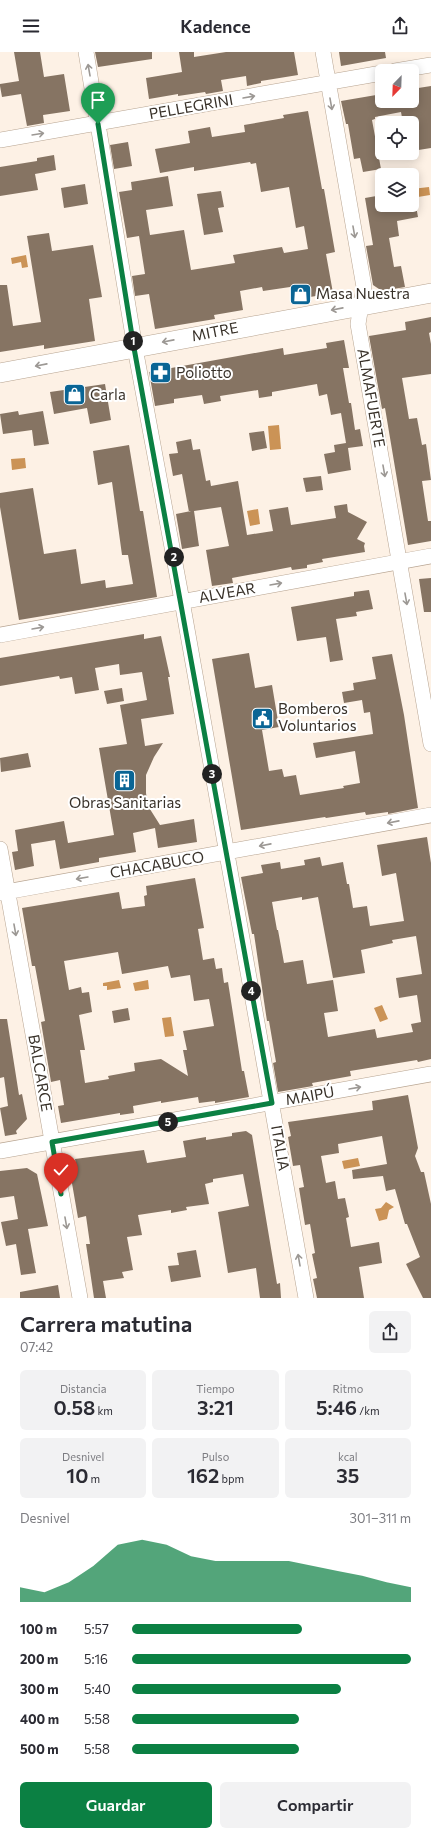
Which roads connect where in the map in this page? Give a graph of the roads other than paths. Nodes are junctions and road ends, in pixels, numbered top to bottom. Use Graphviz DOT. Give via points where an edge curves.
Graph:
graph roads {
  1 [pos="86,52"];
  2 [pos="323,52"];
  3 [pos="431,65"];
  4 [pos="419,67"];
  5 [pos="375,74"];
  6 [pos="328,83"];
  7 [pos="98,124"];
  8 [pos="0,140"];
  9 [pos="431,293"];
  10 [pos="361,305"];
  11 [pos="134,348"];
  12 [pos="0,373"];
  13 [pos="431,556"];
  14 [pos="399,562"];
  15 [pos="182,601"];
  16 [pos="0,635"];
  17 [pos="431,744"];
  18 [pos="431,815"];
  19 [pos="0,849"];
  20 [pos="226,853"];
  21 [pos="4,892"];
  22 [pos="431,1076"];
  23 [pos="272,1103"];
  24 [pos="52,1142"];
  25 [pos="0,1151"];
  26 [pos="80,1298"];
  27 [pos="306,1298"];
  7 -- 1 [label="street, ITALIA, one-way"];
  2 -- 6 [label="street, ALMAFUERTE"];
  3 -- 4 [label="street"];
  5 -- 6 [label="street, PELLEGRINI"];
  7 -- 6 [label="street, PELLEGRINI, one-way"];
  6 -- 10 [label="street, ALMAFUERTE, one-way" via="364,287"];
  8 -- 7 [label="street, PELLEGRINI, one-way"];
  7 -- 11 [label="street, ITALIA"];
  9 -- 10 [label="street, MITRE"];
  10 -- 11 [label="street, MITRE, one-way"];
  10 -- 14 [label="street, ALMAFUERTE, one-way" via="358,324"];
  11 -- 12 [label="street, MITRE, one-way"];
  11 -- 15 [label="street, ITALIA"];
  13 -- 14 [label="street, ALVEAR"];
  15 -- 14 [label="street, ALVEAR, one-way"];
  14 -- 17 [label="street, ALMAFUERTE, one-way"];
  16 -- 15 [label="street, ALVEAR, one-way"];
  15 -- 20 [label="street, ITALIA"];
  18 -- 20 [label="street, CHACABUCO, one-way"];
  19 -- 21 [label="street, BALCARCE"];
  20 -- 21 [label="street, CHACABUCO, one-way"];
  20 -- 23 [label="street, ITALIA"];
  21 -- 24 [label="street, BALCARCE, one-way"];
  23 -- 22 [label="street, MAIPÚ, one-way"];
  23 -- 24 [label="street, MAIPÚ"];
  27 -- 23 [label="street, ITALIA, one-way"];
  24 -- 25 [label="street, MAIPÚ"];
  24 -- 26 [label="street, BALCARCE, one-way"];
}
